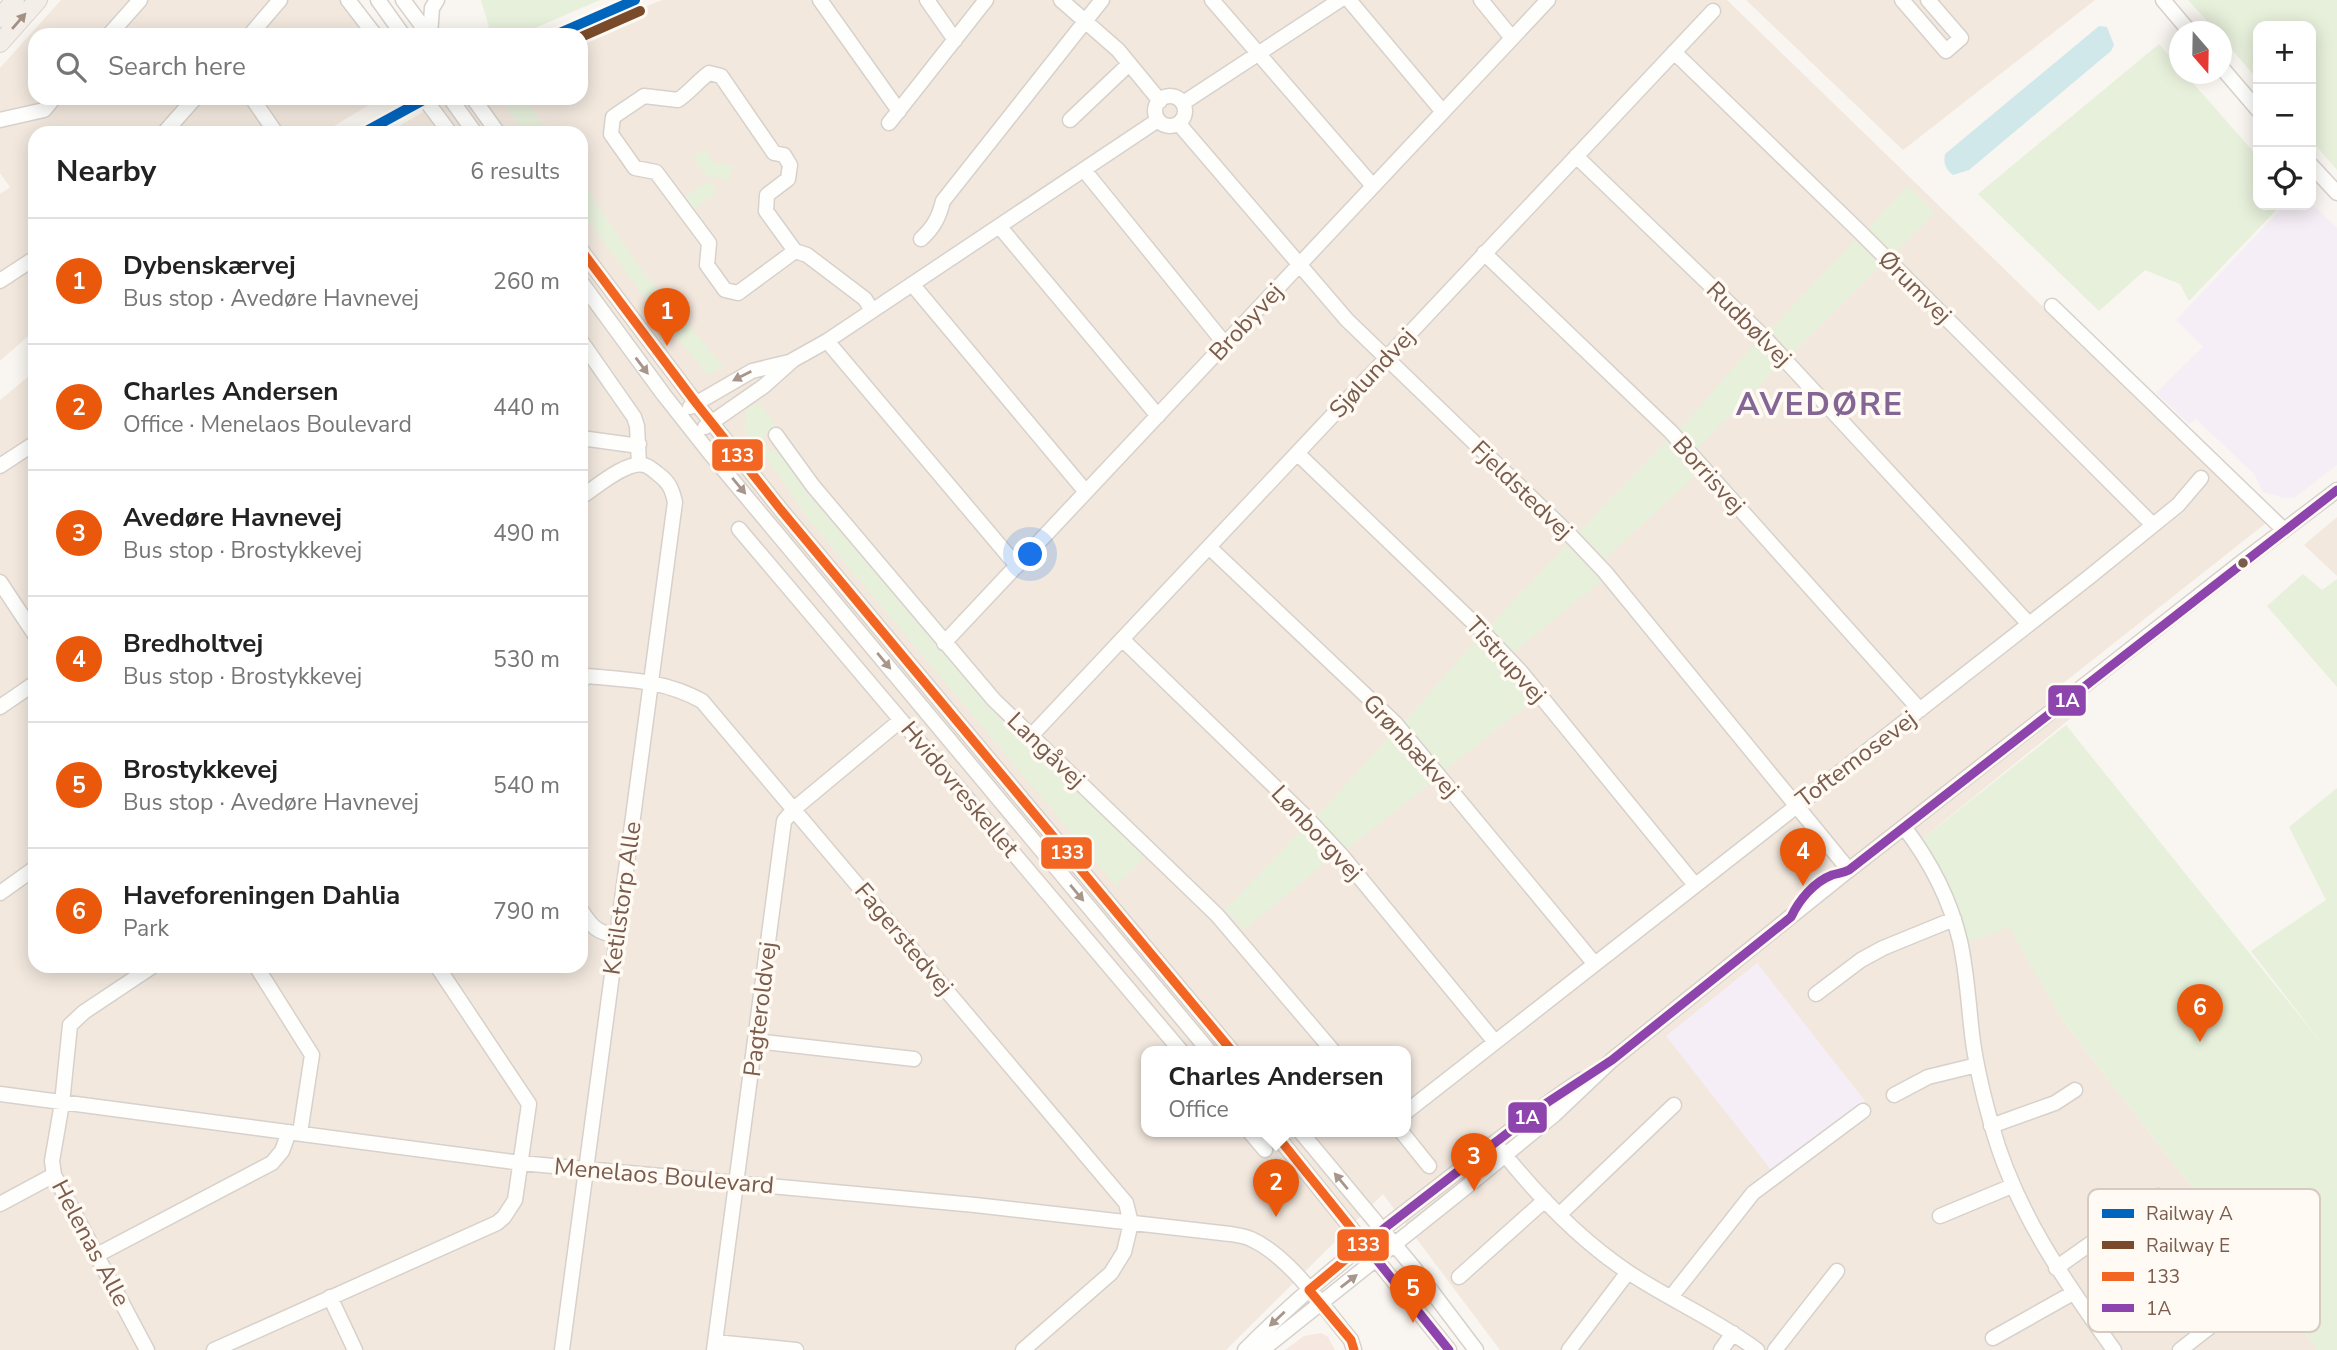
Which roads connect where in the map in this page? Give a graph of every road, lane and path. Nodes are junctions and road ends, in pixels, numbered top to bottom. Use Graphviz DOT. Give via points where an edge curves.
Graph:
graph roads {
  1 [pos="15,0"];
  2 [pos="38,0"];
  3 [pos="140,0"];
  4 [pos="280,0"];
  5 [pos="348,0"];
  6 [pos="378,0"];
  7 [pos="403,0"];
  8 [pos="437,0"];
  9 [pos="820,0"];
  10 [pos="927,0"];
  11 [pos="986,0"];
  12 [pos="1060,0"];
  13 [pos="1102,0"];
  14 [pos="1212,0"];
  15 [pos="1340,0"];
  16 [pos="1349,0"];
  17 [pos="1481,0"];
  18 [pos="1548,0"];
  19 [pos="1902,0"];
  20 [pos="1928,0"];
  21 [pos="2163,0"];
  22 [pos="1713,11"];
  23 [pos="0,18"];
  24 [pos="1086,20"];
  25 [pos="2181,21"];
  26 [pos="115,28"];
  27 [pos="256,28"];
  28 [pos="370,28"];
  29 [pos="398,28"];
  30 [pos="424,28"];
  31 [pos="430,28"];
  32 [pos="1512,38"];
  33 [pos="955,40"];
  34 [pos="0,43"];
  35 [pos="1674,52"];
  36 [pos="1259,54"];
  37 [pos="1129,64"];
  38 [pos="2232,80"];
  39 [pos="1160,101"];
  40 [pos="1183,103"];
  41 [pos="2253,104"];
  42 [pos="48,105"];
  43 [pos="189,105"];
  44 [pos="257,105"];
  45 [pos="429,105"];
  46 [pos="455,105"];
  47 [pos="478,105"];
  48 [pos="1443,112"];
  49 [pos="0,120"];
  50 [pos="1070,120"];
  51 [pos="1158,120"];
  52 [pos="1179,124"];
  53 [pos="170,126"];
  54 [pos="271,126"];
  55 [pos="445,126"];
  56 [pos="470,126"];
  57 [pos="493,126"];
  58 [pos="1576,156"];
  59 [pos="1084,170"];
  60 [pos="2316,170"];
  61 [pos="1373,186"];
  62 [pos="2337,193"];
  63 [pos="999,226"];
  64 [pos="921,239"];
  65 [pos="795,251"];
  66 [pos="1484,253"];
  67 [pos="588,259"];
  68 [pos="28,263"];
  69 [pos="1300,264"];
  70 [pos="0,281"];
  71 [pos="912,284"];
  72 [pos="588,291"];
  73 [pos="2052,306"];
  74 [pos="872,311"];
  75 [pos="827,341"];
  76 [pos="1225,344"];
  77 [pos="588,351"];
  78 [pos="1385,359"];
  79 [pos="793,360"];
  80 [pos="696,404"];
  81 [pos="679,414"];
  82 [pos="1157,416"];
  83 [pos="711,423"];
  84 [pos="695,434"];
  85 [pos="776,435"];
  86 [pos="588,439"];
  87 [pos="639,444"];
  88 [pos="28,448"];
  89 [pos="1297,453"];
  90 [pos="639,464"];
  91 [pos="0,466"];
  92 [pos="2202,478"];
  93 [pos="2337,490"];
  94 [pos="588,492"];
  95 [pos="1086,492"];
  96 [pos="2153,525"];
  97 [pos="739,529"];
  98 [pos="2284,530"];
  99 [pos="1209,547"];
  100 [pos="1017,566"];
  101 [pos="0,582"];
  102 [pos="2028,623"];
  103 [pos="28,624"];
  104 [pos="1122,639"];
  105 [pos="944,643"];
  106 [pos="588,676"];
  107 [pos="652,681"];
  108 [pos="28,688"];
  109 [pos="0,707"];
  110 [pos="1920,710"];
  111 [pos="901,720"];
  112 [pos="1031,736"];
  113 [pos="1796,804"];
  114 [pos="794,809"];
  115 [pos="1904,827"];
  116 [pos="1849,870"];
  117 [pos="28,873"];
  118 [pos="1695,885"];
  119 [pos="0,893"];
  120 [pos="1954,919"];
  121 [pos="588,922"];
  122 [pos="617,935"];
  123 [pos="1594,963"];
  124 [pos="142,973"];
  125 [pos="260,973"];
  126 [pos="442,973"];
  127 [pos="1816,994"];
  128 [pos="756,1041"];
  129 [pos="1495,1042"];
  130 [pos="1177,1046"];
  131 [pos="1205,1046"];
  132 [pos="1228,1046"];
  133 [pos="1328,1046"];
  134 [pos="914,1059"];
  135 [pos="1612,1060"];
  136 [pos="1977,1065"];
  137 [pos="2075,1090"];
  138 [pos="0,1094"];
  139 [pos="1894,1095"];
  140 [pos="62,1102"];
  141 [pos="1674,1105"];
  142 [pos="1411,1107"];
  143 [pos="1863,1111"];
  144 [pos="1991,1126"];
  145 [pos="294,1133"];
  146 [pos="1254,1137"];
  147 [pos="1278,1137"];
  148 [pos="1305,1137"];
  149 [pos="1406,1137"];
  150 [pos="1494,1142"];
  151 [pos="1265,1150"];
  152 [pos="1505,1155"];
  153 [pos="521,1163"];
  154 [pos="1429,1167"];
  155 [pos="586,1170"];
  156 [pos="54,1175"];
  157 [pos="738,1183"];
  158 [pos="2012,1186"];
  159 [pos="1545,1200"];
  160 [pos="0,1204"];
  161 [pos="1560,1214"];
  162 [pos="1940,1216"];
  163 [pos="1131,1223"];
  164 [pos="1382,1230"];
  165 [pos="1364,1244"];
  166 [pos="1394,1245"];
  167 [pos="2088,1245"];
  168 [pos="97,1255"];
  169 [pos="1377,1259"];
  170 [pos="2056,1268"];
  171 [pos="1837,1271"];
  172 [pos="1628,1272"];
  173 [pos="1459,1277"];
  174 [pos="1310,1290"];
  175 [pos="2073,1293"];
  176 [pos="330,1297"];
  177 [pos="1671,1297"];
  178 [pos="1320,1303"];
  179 [pos="2088,1314"];
  180 [pos="2101,1332"];
  181 [pos="2203,1332"];
  182 [pos="1733,1333"];
  183 [pos="1993,1338"];
  184 [pos="715,1346"];
  185 [pos="147,1350"];
  186 [pos="214,1350"];
  187 [pos="355,1350"];
  188 [pos="562,1350"];
  189 [pos="796,1350"];
  190 [pos="1023,1350"];
  191 [pos="1245,1350"];
  192 [pos="1262,1350"];
  193 [pos="1354,1350"];
  194 [pos="1449,1350"];
  195 [pos="1476,1350"];
  196 [pos="1569,1350"];
  197 [pos="1721,1350"];
  198 [pos="1757,1350"];
  199 [pos="1775,1350"];
  200 [pos="2114,1350"];
  201 [pos="2180,1350"];
  1 -- 23 [label="main road"];
  34 -- 2 [label="main road, one-way"];
  3 -- 26 [label="street"];
  4 -- 27 [label="street"];
  5 -- 28 [label="street"];
  6 -- 29 [label="street"];
  7 -- 30 [label="street"];
  8 -- 31 [label="street"];
  9 -- 33 [label="street" via="894,117"];
  10 -- 33 [label="street"];
  11 -- 33 [label="street"];
  12 -- 24 [label="street"];
  13 -- 24 [label="street"];
  14 -- 36 [label="street"];
  15 -- 36 [label="street"];
  16 -- 48 [label="street"];
  17 -- 32 [label="street"];
  18 -- 32 [label="street, Brobyvej"];
  19 -- 20 [label="street" via="1946,51 1961,38"];
  21 -- 25 [label="street"];
  22 -- 35 [label="street, Sjølundvej"];
  24 -- 37 [label="street"];
  24 -- 64 [label="street" via="943,201 939,217"];
  32 -- 48 [label="street, Brobyvej"];
  35 -- 58 [label="street, Sjølundvej"];
  35 -- 96 [label="street, Ørumvej"];
  36 -- 40 [label="street"];
  36 -- 61 [label="street"];
  37 -- 39 [label="street"];
  37 -- 50 [label="street"];
  38 -- 41 [label="street"];
  39 -- 40 [label="street" via="1170,96"];
  39 -- 51 [label="street" via="1155,110"];
  40 -- 52 [label="street" via="1185,114"];
  42 -- 49 [label="street" via="44,110"];
  43 -- 53 [label="street"];
  44 -- 54 [label="street"];
  45 -- 55 [label="street"];
  46 -- 56 [label="street"];
  47 -- 57 [label="street"];
  48 -- 61 [label="street, Brobyvej"];
  51 -- 52 [label="street" via="1166,126"];
  51 -- 59 [label="street"];
  52 -- 69 [label="street, Fjeldstedvej"];
  58 -- 66 [label="street, Sjølundvej"];
  58 -- 102 [label="street, Rudbølvej" via="1762,335"];
  59 -- 63 [label="street"];
  59 -- 76 [label="street"];
  60 -- 62 [label="street"];
  61 -- 69 [label="street, Brobyvej"];
  63 -- 71 [label="street"];
  63 -- 82 [label="street"];
  65 -- 65 [label="street" via="738,293 725,290 707,265 709,243 656,172 635,168 611,134 613,117 644,96 678,100 709,74 722,76 774,153 784,155 790,165 788,179 767,195 766,211"];
  65 -- 74 [label="street" via="865,299"];
  66 -- 78 [label="street, Sjølundvej"];
  66 -- 110 [label="street, Borrisvej" via="1671,432"];
  67 -- 80 [label="street"];
  68 -- 70 [label="street"];
  69 -- 76 [label="street, Brobyvej"];
  69 -- 78 [label="street, Fjeldstedvej"];
  71 -- 74 [label="street"];
  71 -- 95 [label="street"];
  72 -- 81 [label="street, one-way"];
  73 -- 98 [label="street"];
  74 -- 75 [label="street"];
  75 -- 79 [label="street"];
  75 -- 100 [label="street"];
  76 -- 82 [label="street, Brobyvej"];
  77 -- 87 [label="street" via="634,417"];
  78 -- 89 [label="street, Sjølundvej"];
  78 -- 113 [label="street, Fjeldstedvej" via="1605,572"];
  79 -- 80 [label="street, one-way" via="752,371"];
  79 -- 83 [label="street"];
  80 -- 81 [label="street"];
  80 -- 83 [label="street"];
  81 -- 84 [label="street"];
  82 -- 95 [label="street, Brobyvej"];
  83 -- 84 [label="street"];
  83 -- 132 [label="street"];
  84 -- 131 [label="street, one-way"];
  85 -- 105 [label="street, Langåvej"];
  86 -- 87 [label="street"];
  87 -- 90 [label="street"];
  88 -- 91 [label="street"];
  89 -- 99 [label="street, Sjølundvej"];
  89 -- 118 [label="street, Tistrupvej" via="1520,671"];
  90 -- 94 [label="street" via="624,468"];
  90 -- 107 [label="street, Ketilstorp Alle" via="671,486 676,502"];
  92 -- 96 [label="street, Toftemosevej"];
  93 -- 98 [label="street"];
  95 -- 100 [label="street, Brobyvej"];
  96 -- 102 [label="street, Toftemosevej"];
  97 -- 111 [label="street, Hvidovreskellet"];
  98 -- 115 [label="street"];
  99 -- 104 [label="street, Sjølundvej"];
  99 -- 123 [label="street, Grønbækvej" via="1395,723"];
  100 -- 105 [label="street, Brobyvej"];
  101 -- 103 [label="street"];
  102 -- 110 [label="street, Toftemosevej"];
  104 -- 112 [label="street, Sjølundvej"];
  104 -- 129 [label="street, Lønborgvej" via="1306,817"];
  105 -- 112 [label="street, Langåvej"];
  106 -- 107 [label="street"];
  107 -- 114 [label="street, Fagerstedvej" via="702,701"];
  107 -- 122 [label="street, Ketilstorp Alle"];
  108 -- 109 [label="street"];
  110 -- 113 [label="street, Toftemosevej"];
  111 -- 114 [label="street, Pagteroldvej"];
  111 -- 130 [label="street, Hvidovreskellet"];
  112 -- 133 [label="street, Langåvej" via="1217,915"];
  113 -- 116 [label="street, Fjeldstedvej"];
  113 -- 118 [label="street, Toftemosevej"];
  114 -- 128 [label="street, Pagteroldvej" via="784,821"];
  114 -- 163 [label="street, Fagerstedvej" via="1126,1203"];
  115 -- 116 [label="street"];
  115 -- 120 [label="street" via="1939,882"];
  116 -- 135 [label="street"];
  117 -- 119 [label="street"];
  118 -- 123 [label="street, Toftemosevej"];
  120 -- 127 [label="street" via="1883,948"];
  120 -- 136 [label="street"];
  121 -- 122 [label="street" via="601,934"];
  122 -- 155 [label="street, Ketilstorp Alle"];
  123 -- 129 [label="street, Toftemosevej"];
  124 -- 140 [label="street, Helenas Alle" via="70,1025"];
  125 -- 145 [label="street" via="312,1055"];
  126 -- 153 [label="street" via="529,1104"];
  128 -- 134 [label="street"];
  128 -- 157 [label="street, Pagteroldvej"];
  129 -- 142 [label="street, Toftemosevej"];
  135 -- 150 [label="street"];
  135 -- 152 [label="street"];
  136 -- 139 [label="street" via="1928,1077"];
  136 -- 144 [label="street"];
  137 -- 144 [label="street" via="2054,1103"];
  138 -- 140 [label="street, Menelaos Boulevard"];
  140 -- 145 [label="street, Menelaos Boulevard"];
  140 -- 156 [label="street, Helenas Alle" via="52,1161"];
  141 -- 161 [label="street"];
  143 -- 177 [label="street" via="1753,1193"];
  144 -- 158 [label="street"];
  145 -- 153 [label="street, Menelaos Boulevard"];
  145 -- 168 [label="street" via="272,1163"];
  146 -- 151 [label="street"];
  147 -- 165 [label="street"];
  164 -- 148 [label="street, one-way"];
  149 -- 154 [label="street"];
  150 -- 152 [label="street"];
  150 -- 164 [label="street"];
  152 -- 159 [label="street"];
  152 -- 166 [label="street"];
  153 -- 155 [label="street, Menelaos Boulevard"];
  153 -- 176 [label="street" via="515,1200 497,1223"];
  155 -- 157 [label="street, Menelaos Boulevard"];
  155 -- 188 [label="street, Ketilstorp Alle"];
  156 -- 160 [label="street"];
  156 -- 168 [label="street, Helenas Alle"];
  157 -- 163 [label="street, Menelaos Boulevard"];
  157 -- 184 [label="street, Pagteroldvej"];
  158 -- 162 [label="street"];
  158 -- 170 [label="street"];
  159 -- 161 [label="street"];
  159 -- 173 [label="street"];
  161 -- 172 [label="street"];
  163 -- 174 [label="street, Menelaos Boulevard" via="1250,1238"];
  163 -- 190 [label="street" via="1124,1252 1111,1273"];
  164 -- 165 [label="street"];
  164 -- 166 [label="street"];
  165 -- 169 [label="street"];
  165 -- 174 [label="street"];
  166 -- 169 [label="street"];
  166 -- 195 [label="street"];
  167 -- 170 [label="street"];
  168 -- 185 [label="street, Helenas Alle"];
  178 -- 169 [label="street, one-way"];
  169 -- 194 [label="street"];
  170 -- 175 [label="street"];
  171 -- 199 [label="street"];
  172 -- 177 [label="street"];
  172 -- 196 [label="street"];
  174 -- 178 [label="street, Menelaos Boulevard"];
  174 -- 191 [label="street, one-way"];
  175 -- 179 [label="street"];
  175 -- 183 [label="street"];
  176 -- 186 [label="street"];
  176 -- 187 [label="street"];
  177 -- 182 [label="street"];
  178 -- 192 [label="street"];
  178 -- 193 [label="street, Menelaos Boulevard"];
  180 -- 200 [label="street"];
  181 -- 201 [label="street"];
  182 -- 197 [label="street"];
  182 -- 198 [label="street"];
  184 -- 189 [label="street"];
}
